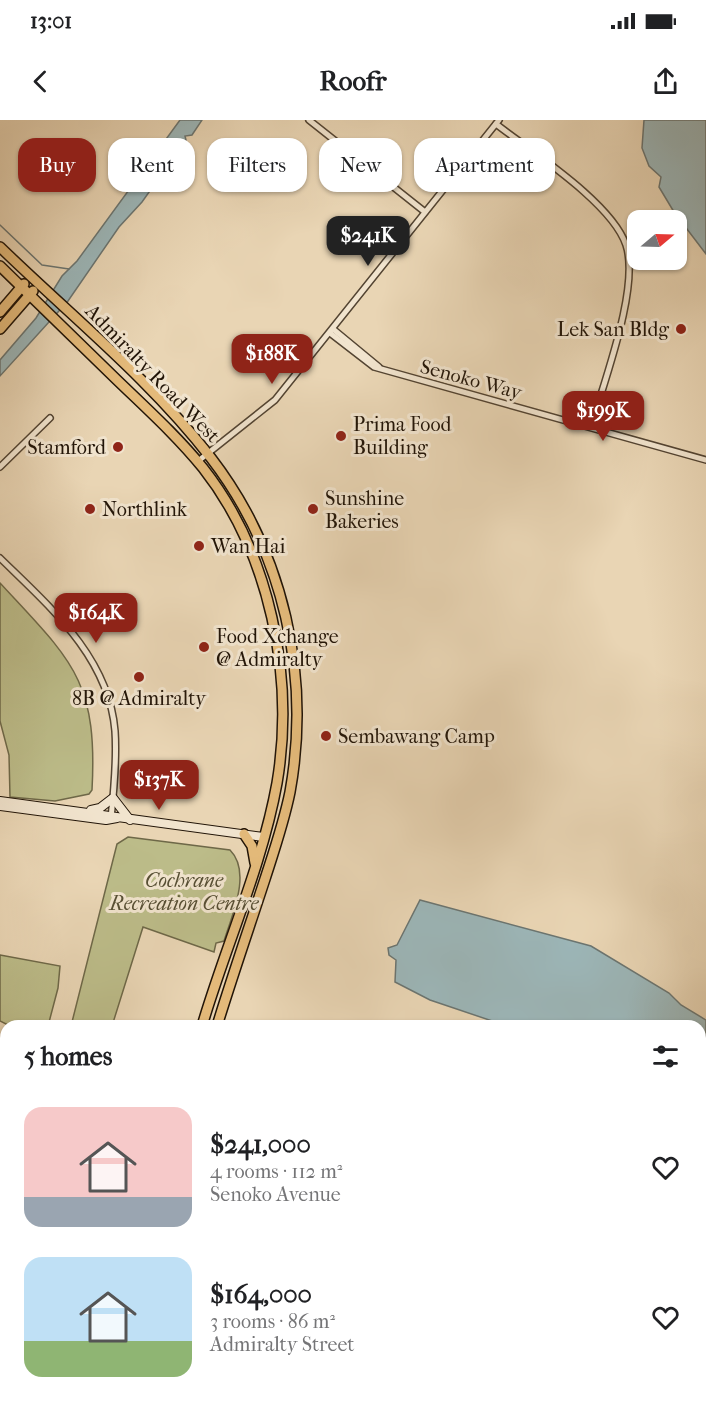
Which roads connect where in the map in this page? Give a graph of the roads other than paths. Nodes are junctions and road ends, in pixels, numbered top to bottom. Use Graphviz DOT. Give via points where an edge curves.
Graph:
graph roads {
  1 [pos="309,120"];
  2 [pos="498,122"];
  3 [pos="425,212"];
  4 [pos="0,247"];
  5 [pos="0,266"];
  6 [pos="30,277"];
  7 [pos="39,285"];
  8 [pos="21,287"];
  9 [pos="34,297"];
  10 [pos="8,303"];
  11 [pos="0,312"];
  12 [pos="0,329"];
  13 [pos="332,331"];
  14 [pos="50,418"];
  15 [pos="591,427"];
  16 [pos="208,454"];
  17 [pos="706,460"];
  18 [pos="197,462"];
  19 [pos="0,467"];
  20 [pos="0,558"];
  21 [pos="113,798"];
  22 [pos="0,801"];
  23 [pos="0,806"];
  24 [pos="87,811"];
  25 [pos="113,818"];
  26 [pos="130,820"];
  27 [pos="281,827"];
  28 [pos="244,834"];
  29 [pos="263,837"];
  30 [pos="256,865"];
  31 [pos="204,1020"];
  32 [pos="219,1020"];
  1 -- 3 [label="street"];
  2 -- 3 [label="street"];
  2 -- 15 [label="street" via="604,211 626,246 629,291"];
  3 -- 13 [label="street"];
  4 -- 6 [label="main road, Admiralty Road West"];
  5 -- 8 [label="main road, Admiralty Road West"];
  5 -- 10 [label="main road" via="9,282"];
  6 -- 7 [label="main road, Admiralty Road West"];
  6 -- 8 [label="main road"];
  7 -- 9 [label="main road"];
  7 -- 16 [label="main road, Admiralty Road West" via="150,390"];
  8 -- 9 [label="main road, Admiralty Road West"];
  8 -- 10 [label="main road"];
  9 -- 12 [label="main road"];
  9 -- 18 [label="main road, Admiralty Road West"];
  10 -- 11 [label="main road"];
  13 -- 15 [label="street, Senoko Way" via="380,367 405,377"];
  13 -- 16 [label="street" via="268,406"];
  14 -- 19 [label="street"];
  15 -- 17 [label="street, Senoko Way"];
  16 -- 18 [label="street"];
  16 -- 27 [label="main road, Admiralty Road West" via="256,531 288,623 297,707 295,753"];
  18 -- 29 [label="main road, Admiralty Road West" via="231,513 250,554 278,651 283,704 281,753"];
  20 -- 21 [label="street" via="71,630 96,669 115,729"];
  21 -- 24 [label="main road" via="100,808"];
  21 -- 25 [label="street"];
  21 -- 26 [label="main road"];
  22 -- 24 [label="main road"];
  23 -- 25 [label="main road"];
  24 -- 25 [label="main road"];
  25 -- 26 [label="main road"];
  26 -- 28 [label="main road"];
  27 -- 29 [label="main road" via="272,837"];
  27 -- 32 [label="main road, Admiralty Road West"];
  28 -- 29 [label="main road"];
  28 -- 30 [label="main road" via="252,846"];
  29 -- 30 [label="main road, Admiralty Road West"];
  30 -- 31 [label="main road, Admiralty Road West"];
}
